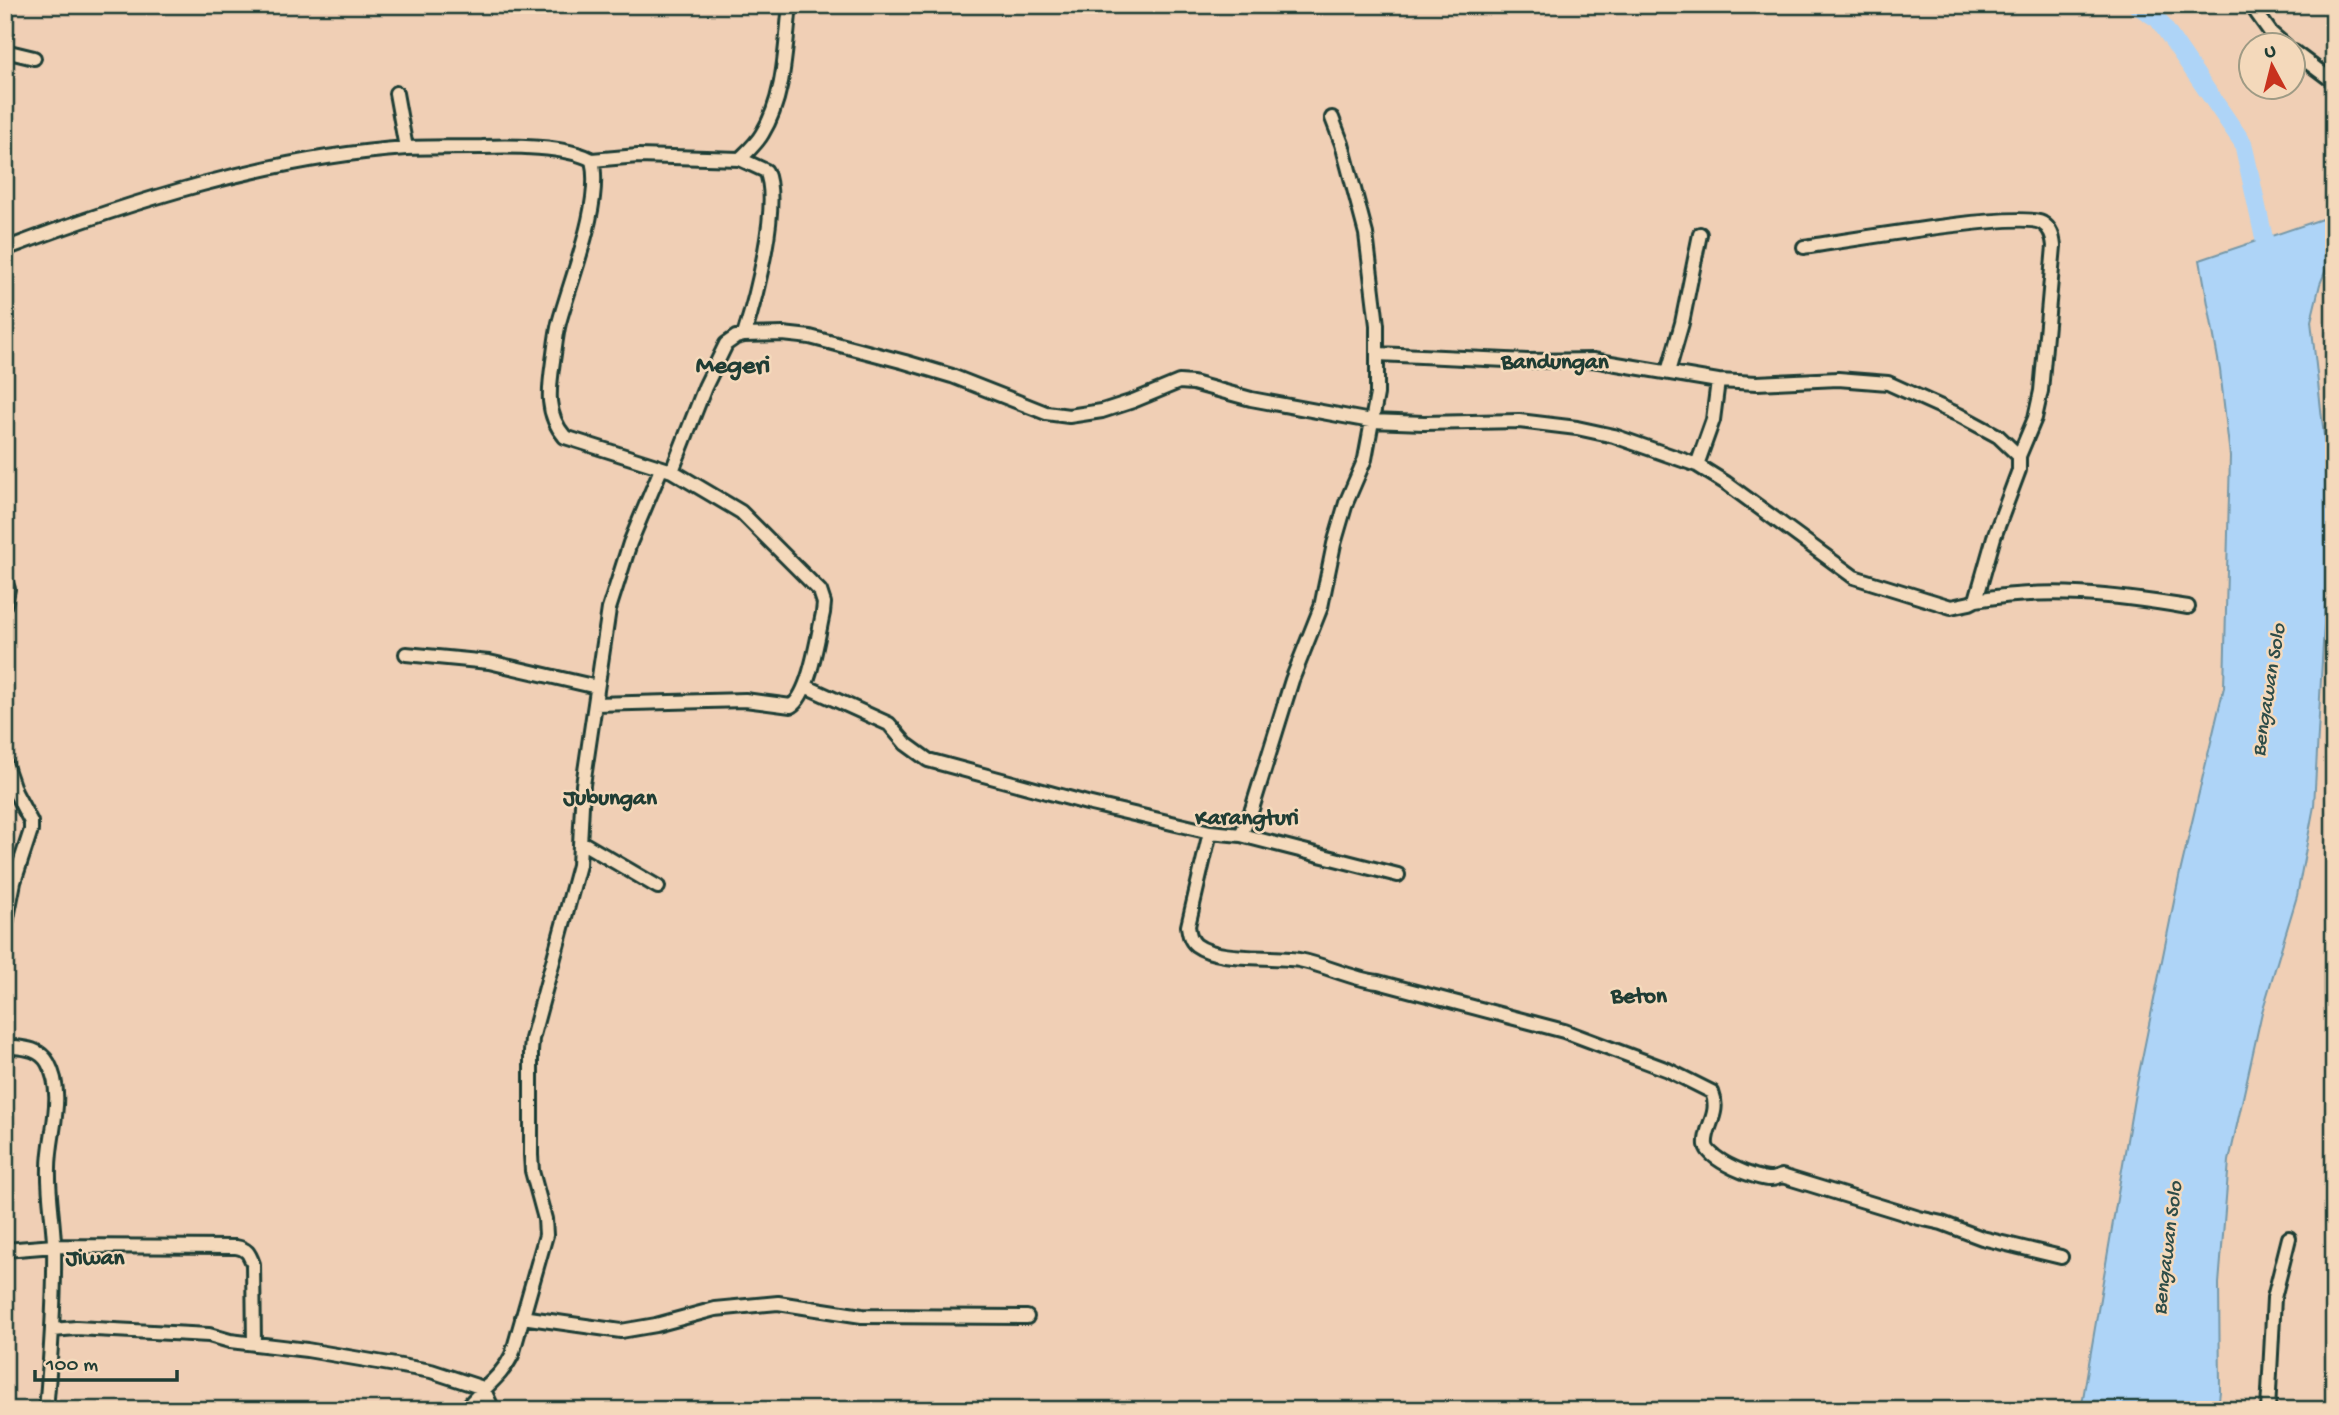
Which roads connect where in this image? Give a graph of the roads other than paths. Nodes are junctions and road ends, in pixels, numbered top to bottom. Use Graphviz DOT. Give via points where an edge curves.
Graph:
graph roads {
  1 [pos="790,5"];
  2 [pos="2251,5"];
  3 [pos="2270,32"];
  4 [pos="5,51"];
  5 [pos="34,58"];
  6 [pos="2308,62"];
  7 [pos="2334,82"];
  8 [pos="396,93"];
  9 [pos="1332,118"];
  10 [pos="406,148"];
  11 [pos="740,159"];
  12 [pos="592,160"];
  13 [pos="1700,234"];
  14 [pos="1804,247"];
  15 [pos="5,249"];
  16 [pos="744,335"];
  17 [pos="1378,354"];
  18 [pos="1668,372"];
  19 [pos="1718,382"];
  20 [pos="1371,421"];
  21 [pos="2019,456"];
  22 [pos="1697,464"];
  23 [pos="666,470"];
  24 [pos="5,580"];
  25 [pos="1976,600"];
  26 [pos="5,604"];
  27 [pos="2188,607"];
  28 [pos="405,654"];
  29 [pos="597,687"];
  30 [pos="805,687"];
  31 [pos="5,700"];
  32 [pos="595,704"];
  33 [pos="5,718"];
  34 [pos="5,763"];
  35 [pos="1210,832"];
  36 [pos="1241,835"];
  37 [pos="581,842"];
  38 [pos="1398,875"];
  39 [pos="658,887"];
  40 [pos="5,928"];
  41 [pos="5,1046"];
  42 [pos="2289,1238"];
  43 [pos="54,1246"];
  44 [pos="5,1250"];
  45 [pos="2061,1257"];
  46 [pos="522,1317"];
  47 [pos="1027,1317"];
  48 [pos="53,1330"];
  49 [pos="254,1344"];
  50 [pos="483,1388"];
  51 [pos="46,1410"];
  52 [pos="465,1410"];
  53 [pos="493,1410"];
  54 [pos="2268,1410"];
  1 -- 11 [label="street" via="780,89 761,136"];
  2 -- 3 [label="street"];
  4 -- 5 [label="street"];
  6 -- 7 [label="street"];
  8 -- 10 [label="street"];
  9 -- 17 [label="street" via="1366,234"];
  10 -- 12 [label="street" via="514,146 574,153"];
  10 -- 15 [label="street" via="240,175 122,208"];
  11 -- 12 [label="street" via="638,156"];
  11 -- 16 [label="street" via="766,171 771,198 762,271"];
  12 -- 23 [label="street" via="594,189 558,327 550,408 565,437"];
  13 -- 18 [label="street"];
  14 -- 21 [label="street" via="2014,220 2035,220 2048,227 2054,246 2041,391"];
  16 -- 20 [label="street" via="810,337 866,351 952,376 1046,413 1069,416 1102,411 1179,382"];
  16 -- 23 [label="street" via="726,344"];
  17 -- 18 [label="street" via="1593,360"];
  17 -- 20 [label="street"];
  18 -- 19 [label="street"];
  19 -- 21 [label="street" via="1838,379 1888,383 1998,436"];
  19 -- 22 [label="street" via="1713,420"];
  20 -- 22 [label="street" via="1518,421 1577,428"];
  20 -- 36 [label="street" via="1365,460 1346,503 1321,607"];
  21 -- 25 [label="street" via="2019,470"];
  22 -- 25 [label="street" via="1854,577 1951,607"];
  23 -- 29 [label="street" via="630,542 609,609"];
  23 -- 30 [label="street" via="741,512 820,591 823,613"];
  24 -- 26 [label="street"];
  25 -- 27 [label="street" via="2027,592 2077,593"];
  28 -- 29 [label="street" via="489,662"];
  29 -- 32 [label="street"];
  30 -- 32 [label="street" via="796,702 786,706 746,700"];
  30 -- 35 [label="street" via="889,724 928,760"];
  31 -- 33 [label="street"];
  32 -- 37 [label="street" via="583,785"];
  34 -- 40 [label="street" via="31,822"];
  35 -- 36 [label="street"];
  35 -- 45 [label="street" via="1188,926 1196,945 1242,957 1297,960 1604,1045 1712,1092 1715,1110 1707,1149 1733,1167 1768,1179 1784,1177 1982,1238"];
  36 -- 38 [label="street"];
  37 -- 39 [label="street"];
  37 -- 46 [label="street" via="531,1052 531,1163 546,1235"];
  41 -- 43 [label="street" via="33,1049 43,1056 54,1080 56,1113 49,1183"];
  42 -- 54 [label="street" via="2274,1298"];
  43 -- 44 [label="street"];
  43 -- 48 [label="street"];
  43 -- 49 [label="street" via="244,1249 253,1264"];
  46 -- 47 [label="street" via="621,1331 715,1309 778,1303 862,1316"];
  46 -- 50 [label="street" via="505,1369"];
  48 -- 49 [label="street" via="178,1332"];
  48 -- 51 [label="street"];
  49 -- 50 [label="street" via="431,1371"];
  50 -- 52 [label="street"];
  50 -- 53 [label="street"];
}
